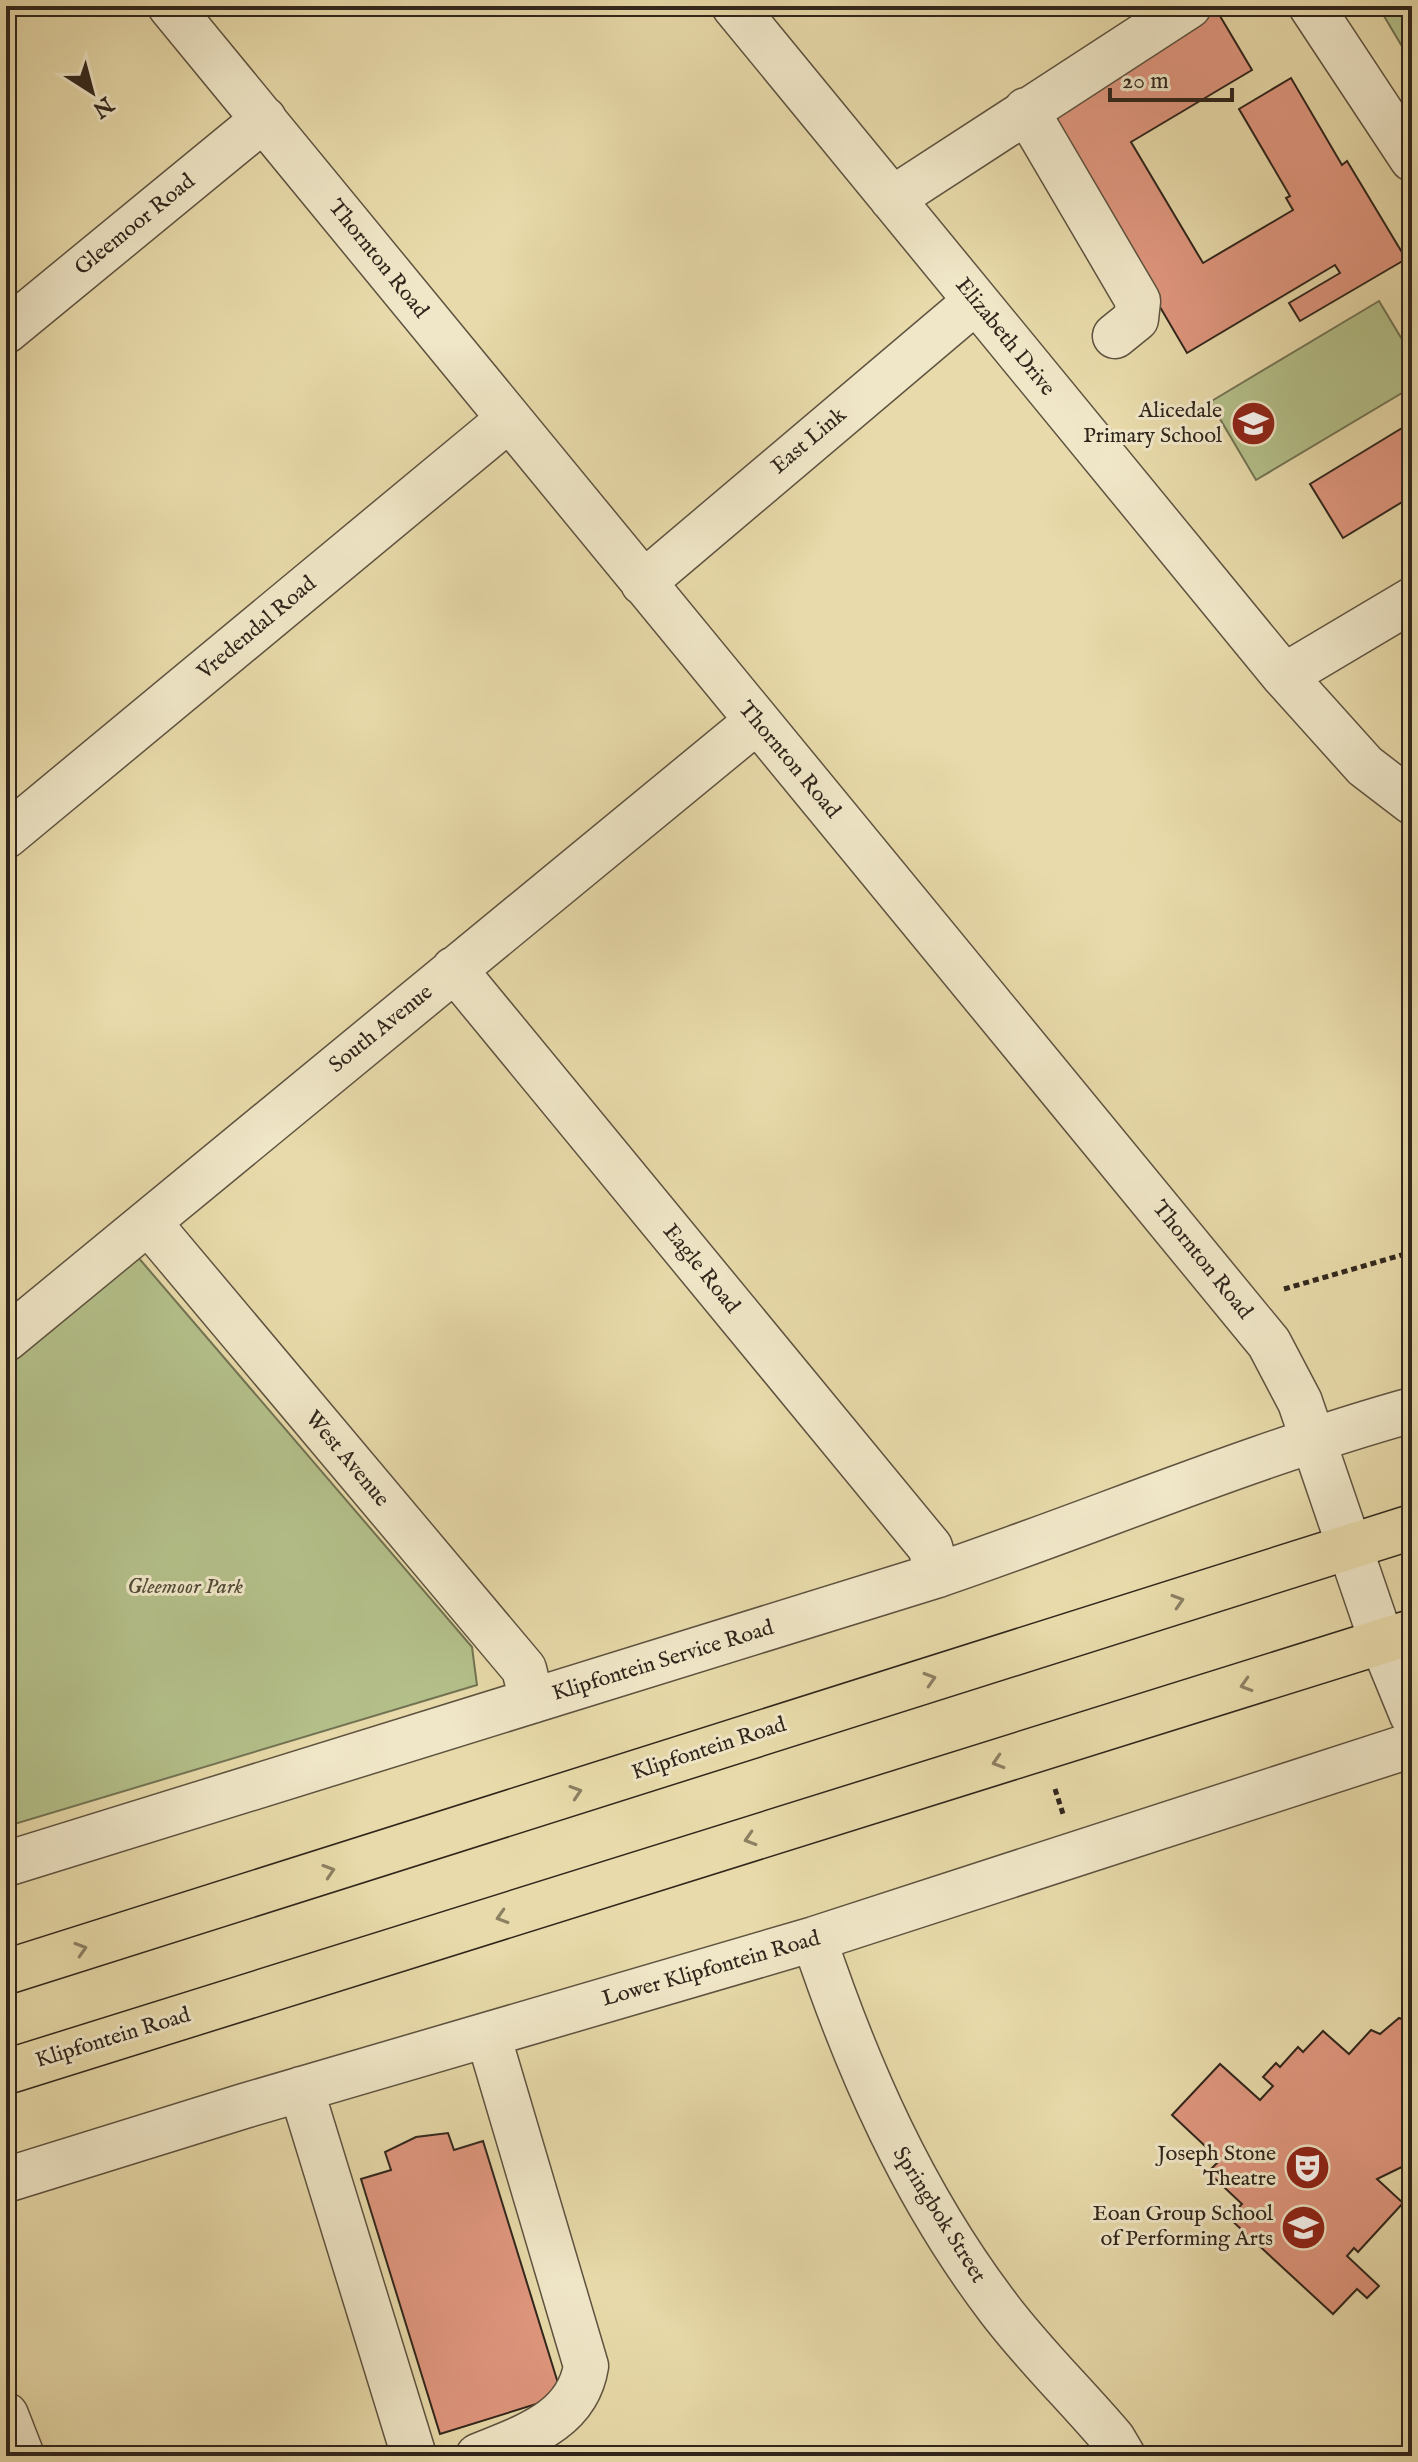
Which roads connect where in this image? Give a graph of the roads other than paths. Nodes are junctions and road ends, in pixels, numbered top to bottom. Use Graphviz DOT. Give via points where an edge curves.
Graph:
graph roads {
  1 [pos="170,6"];
  2 [pos="734,6"];
  3 [pos="1189,6"];
  4 [pos="1311,6"];
  5 [pos="1026,110"];
  6 [pos="264,119"];
  7 [pos="1412,159"];
  8 [pos="892,199"];
  9 [pos="976,301"];
  10 [pos="6,331"];
  11 [pos="1115,336"];
  12 [pos="509,419"];
  13 [pos="643,583"];
  14 [pos="1412,600"];
  15 [pos="1284,676"];
  16 [pos="757,721"];
  17 [pos="1412,802"];
  18 [pos="6,836"];
  19 [pos="454,969"];
  20 [pos="149,1223"];
  21 [pos="6,1339"];
  22 [pos="1412,1410"];
  23 [pos="1314,1442"];
  24 [pos="1412,1527"];
  25 [pos="1350,1548"];
  26 [pos="938,1575"];
  27 [pos="1397,1637"];
  28 [pos="532,1701"];
  29 [pos="1412,1715"];
  30 [pos="1412,1745"];
  31 [pos="6,1864"];
  32 [pos="814,1939"];
  33 [pos="6,1972"];
  34 [pos="488,2035"];
  35 [pos="6,2072"];
  36 [pos="301,2089"];
  37 [pos="6,2180"];
  38 [pos="6,2415"];
  39 [pos="22,2456"];
  40 [pos="414,2456"];
  41 [pos="478,2456"];
  42 [pos="1123,2456"];
  1 -- 6 [label="street, Thornton Road"];
  2 -- 8 [label="street, Elizabeth Drive"];
  3 -- 5 [label="street"];
  4 -- 7 [label="street"];
  5 -- 8 [label="street"];
  5 -- 11 [label="street" via="1138,301 1136,319"];
  6 -- 10 [label="street, Gleemoor Road"];
  6 -- 12 [label="street, Thornton Road"];
  8 -- 9 [label="street, Elizabeth Drive"];
  9 -- 13 [label="street, East Link"];
  9 -- 15 [label="street, Elizabeth Drive"];
  12 -- 13 [label="street, Thornton Road"];
  12 -- 18 [label="street, Vredendal Road"];
  13 -- 16 [label="street, Thornton Road"];
  14 -- 15 [label="street"];
  15 -- 17 [label="street, Elizabeth Drive" via="1365,766"];
  16 -- 19 [label="street, South Avenue"];
  16 -- 23 [label="street, Thornton Road" via="1269,1343 1288,1375"];
  19 -- 20 [label="street, South Avenue"];
  19 -- 26 [label="street, Eagle Road" via="930,1547"];
  20 -- 21 [label="street, South Avenue"];
  20 -- 28 [label="street, West Avenue" via="524,1669"];
  22 -- 23 [label="street, Klipfontein Service Road"];
  23 -- 25 [label="street, Thornton Road"];
  23 -- 26 [label="street, Klipfontein Service Road"];
  24 -- 25 [label="main road, Klipfontein Road"];
  25 -- 27 [label="street, Thornton Road"];
  33 -- 25 [label="main road, Klipfontein Road, one-way"];
  26 -- 28 [label="street, Klipfontein Service Road"];
  27 -- 29 [label="street, Thornton Road"];
  27 -- 35 [label="main road, Klipfontein Road, one-way"];
  28 -- 31 [label="street, Klipfontein Service Road"];
  30 -- 32 [label="street, Lower Klipfontein Road"];
  32 -- 34 [label="street, Lower Klipfontein Road"];
  32 -- 42 [label="street, Springbok Street" via="845,2032 893,2139 946,2232 998,2308"];
  34 -- 36 [label="street, Lower Klipfontein Road"];
  34 -- 41 [label="street" via="586,2366 583,2385 571,2405 543,2428"];
  36 -- 37 [label="street, Lower Klipfontein Road"];
  36 -- 40 [label="street"];
  38 -- 39 [label="street"];
}
